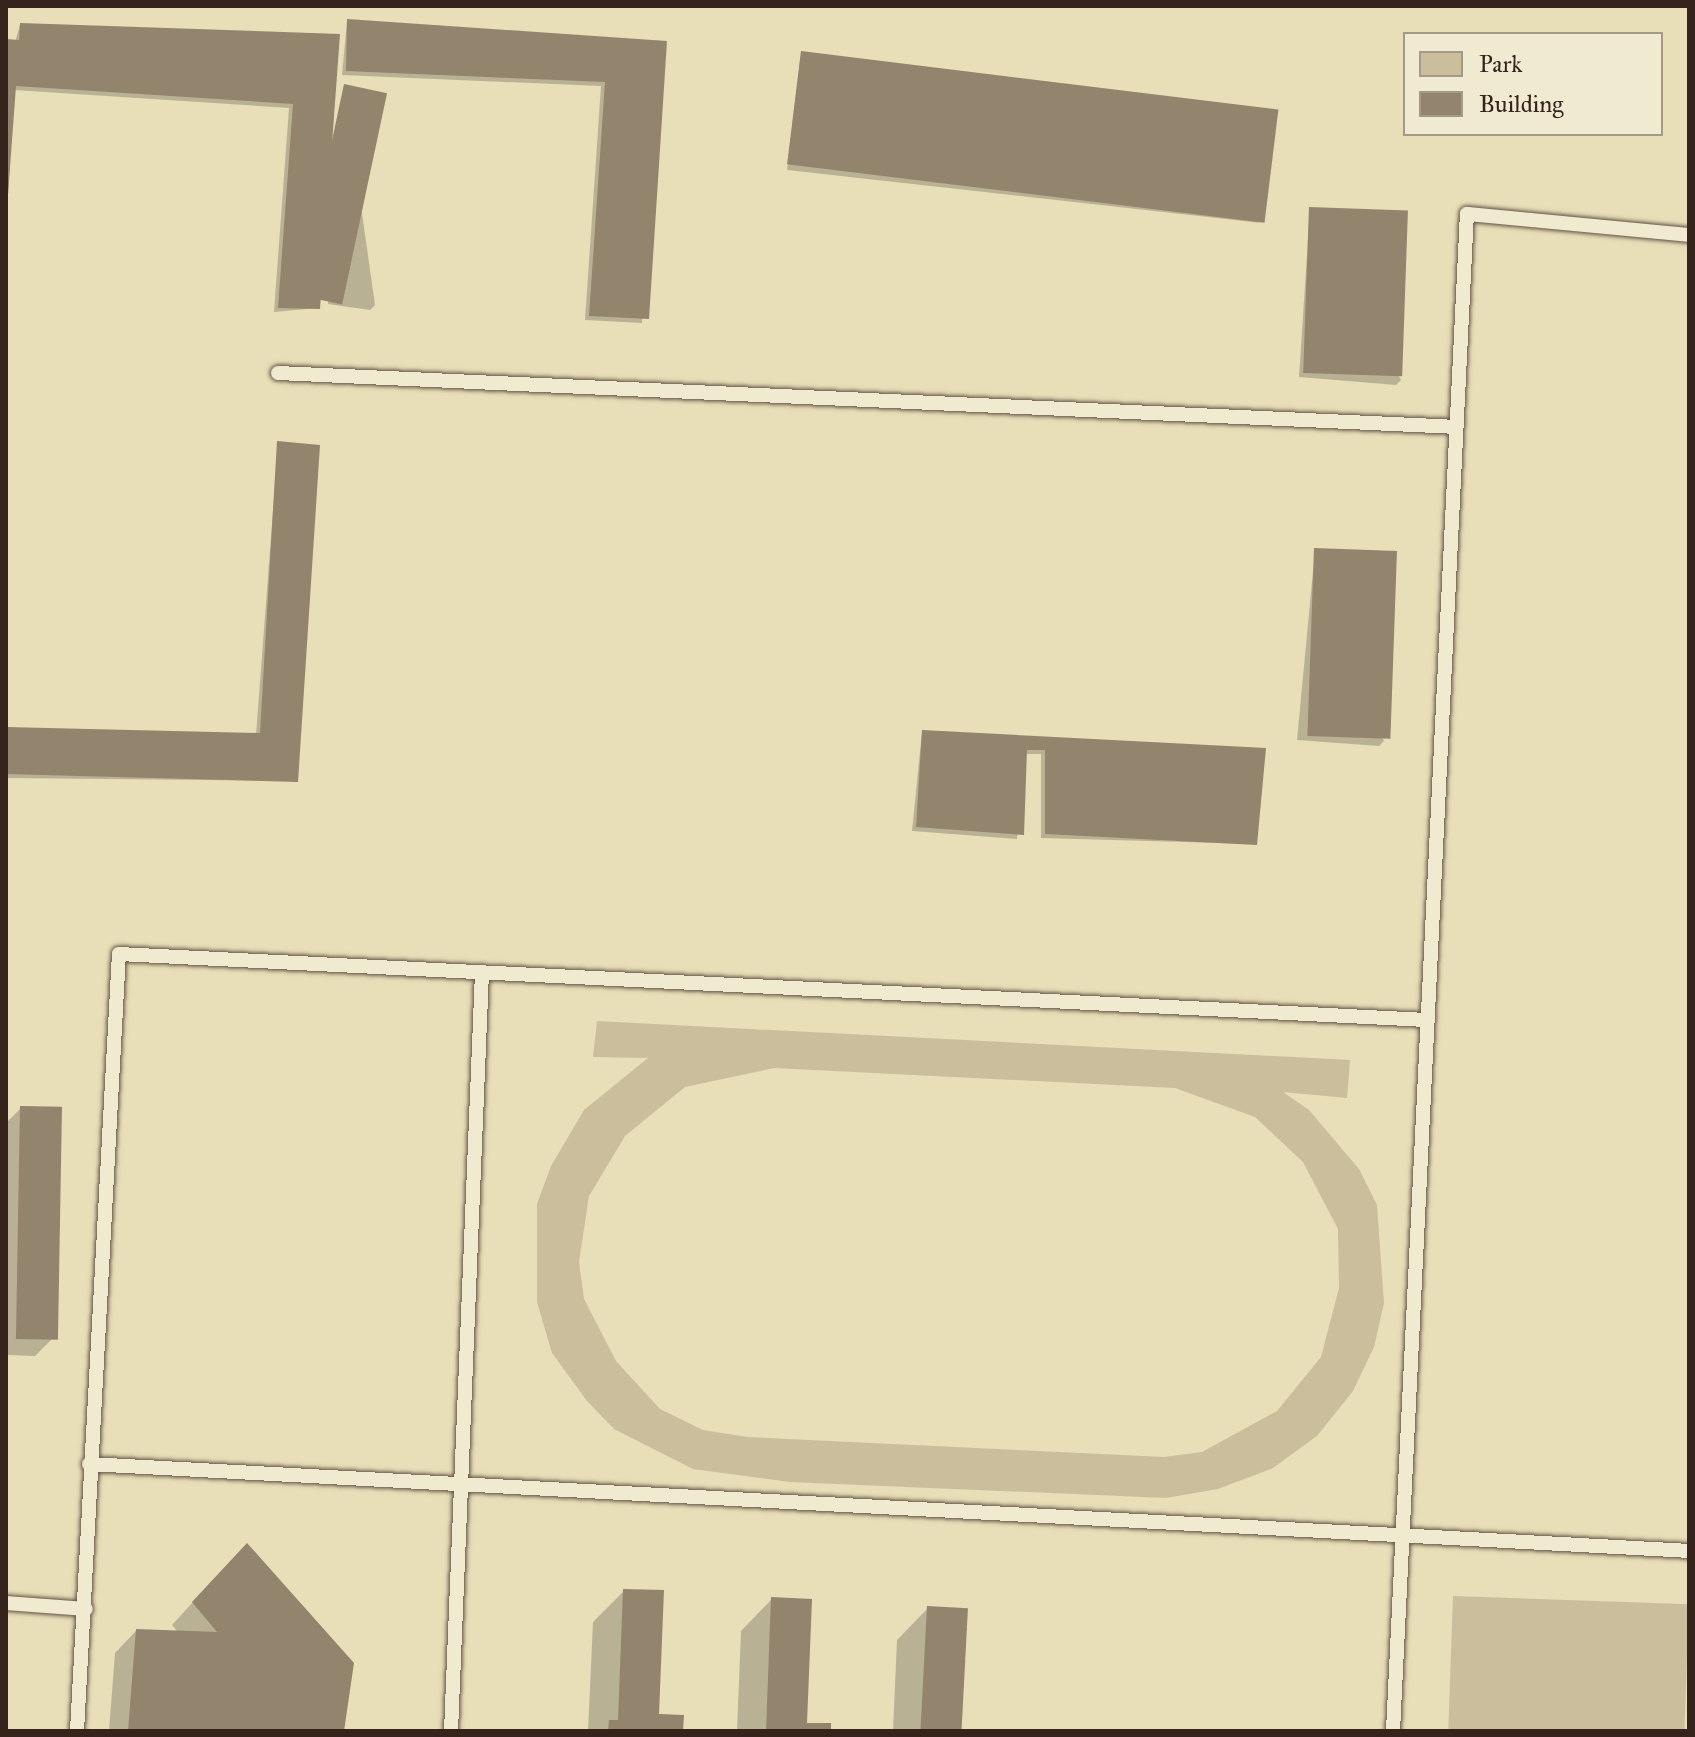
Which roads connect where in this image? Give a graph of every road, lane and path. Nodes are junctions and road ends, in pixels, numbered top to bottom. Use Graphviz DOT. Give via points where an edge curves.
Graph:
graph roads {
  1 [pos="1689,235"];
  2 [pos="278,373"];
  3 [pos="1456,427"];
  4 [pos="482,973"];
  5 [pos="1425,1020"];
  6 [pos="89,1464"];
  7 [pos="463,1484"];
  8 [pos="1402,1536"];
  9 [pos="1689,1551"];
  10 [pos="6,1603"];
  11 [pos="86,1609"];
  12 [pos="77,1731"];
  13 [pos="451,1731"];
  14 [pos="1393,1731"];
  1 -- 3 [label="lane" via="1467,214"];
  2 -- 3 [label="lane"];
  3 -- 5 [label="lane"];
  4 -- 5 [label="lane"];
  4 -- 6 [label="lane" via="119,954"];
  4 -- 7 [label="lane"];
  5 -- 8 [label="lane"];
  6 -- 7 [label="lane"];
  6 -- 11 [label="lane"];
  7 -- 8 [label="lane"];
  7 -- 13 [label="lane"];
  8 -- 9 [label="lane"];
  8 -- 14 [label="lane"];
  10 -- 11 [label="lane"];
  11 -- 12 [label="lane"];
}
